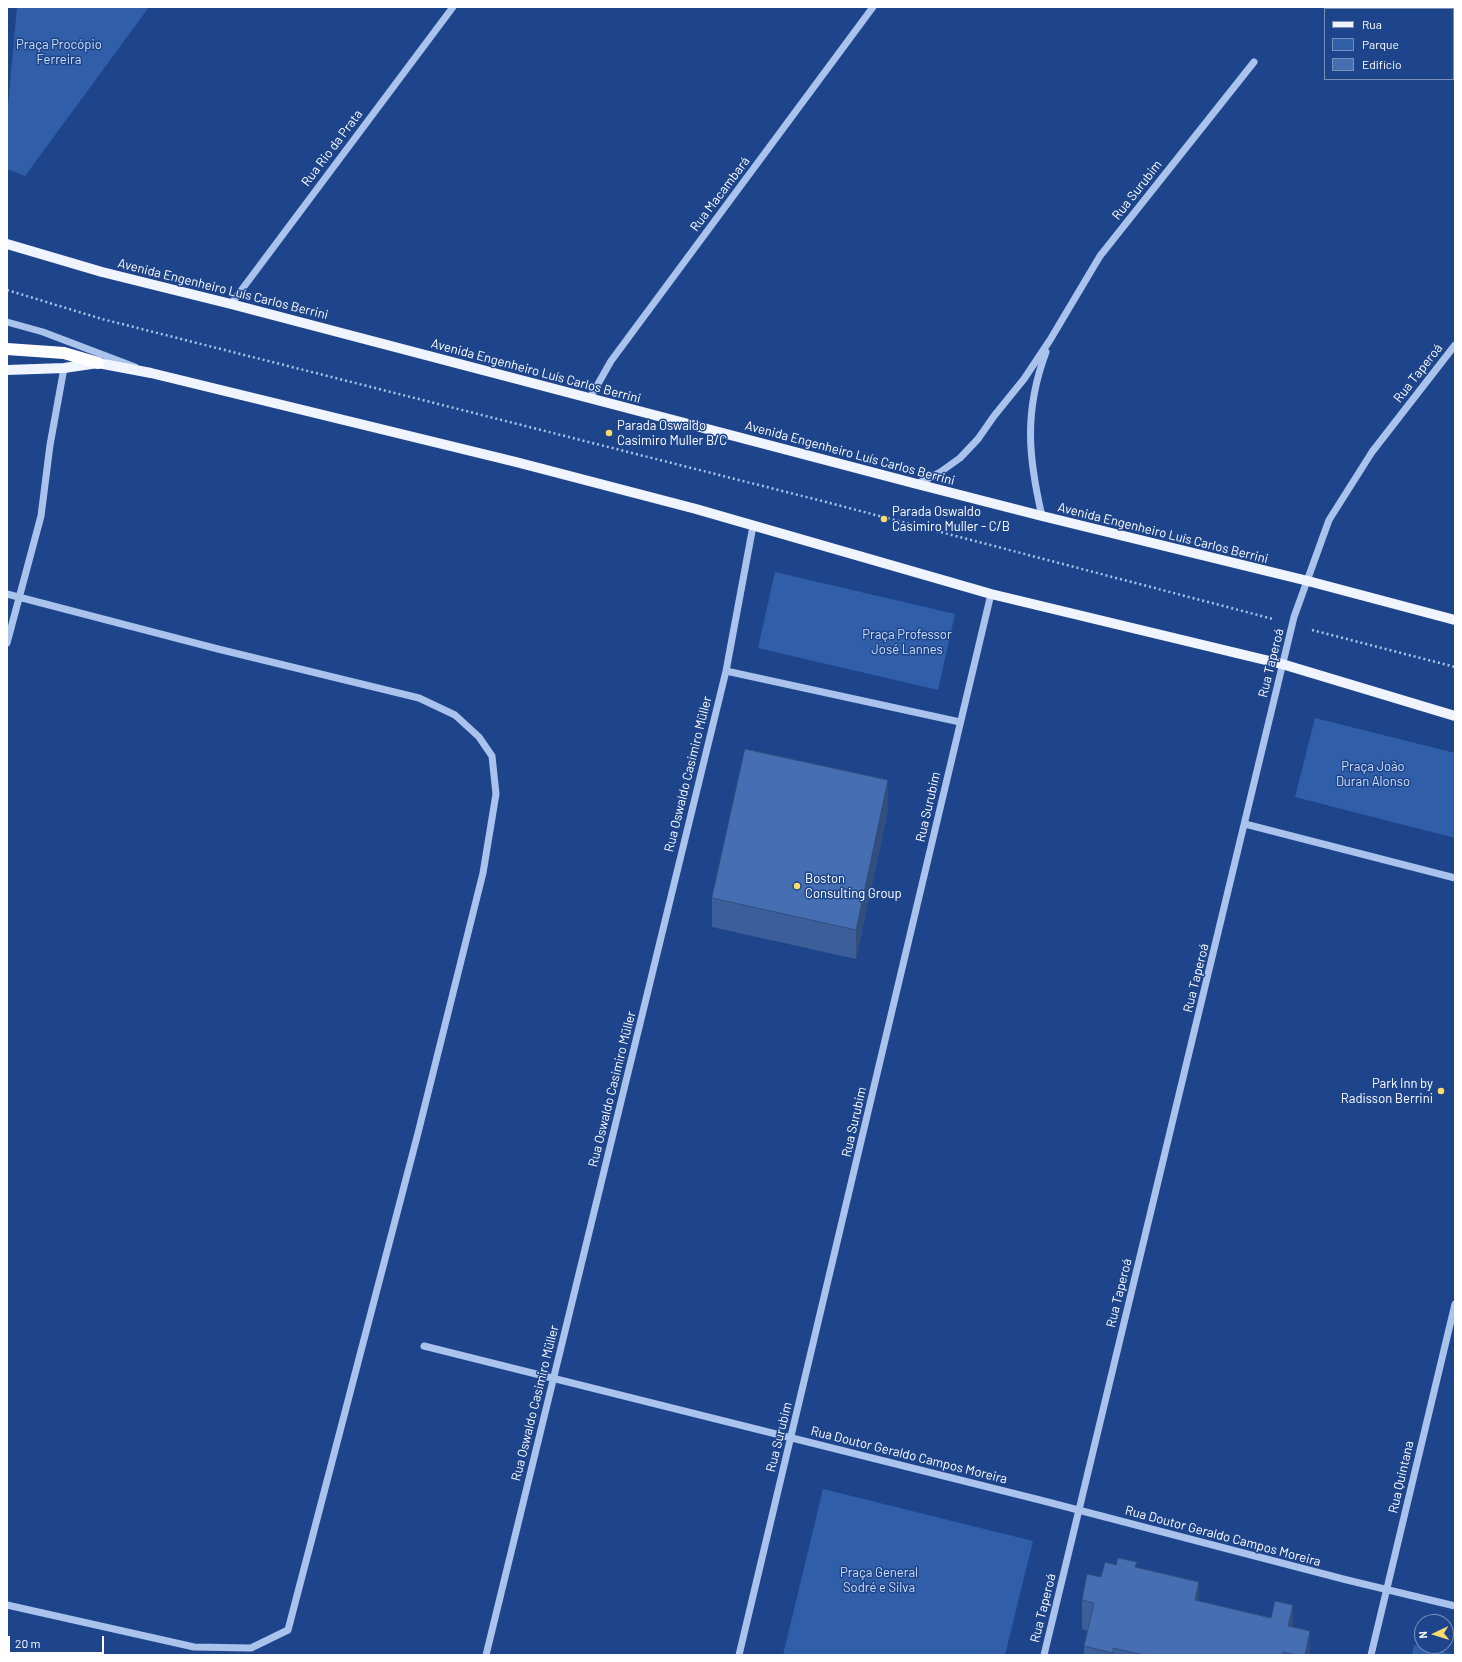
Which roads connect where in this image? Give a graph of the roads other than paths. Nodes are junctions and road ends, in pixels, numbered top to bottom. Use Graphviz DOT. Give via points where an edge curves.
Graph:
graph roads {
  1 [pos="453,7"];
  2 [pos="873,7"];
  3 [pos="1254,62"];
  4 [pos="7,244"];
  5 [pos="231,304"];
  6 [pos="7,322"];
  7 [pos="1050,340"];
  8 [pos="1455,345"];
  9 [pos="7,349"];
  10 [pos="98,363"];
  11 [pos="64,368"];
  12 [pos="7,370"];
  13 [pos="151,373"];
  14 [pos="590,398"];
  15 [pos="917,484"];
  16 [pos="1042,516"];
  17 [pos="753,526"];
  18 [pos="1308,581"];
  19 [pos="7,594"];
  20 [pos="991,594"];
  21 [pos="19,596"];
  22 [pos="1455,620"];
  23 [pos="7,643"];
  24 [pos="1282,664"];
  25 [pos="726,671"];
  26 [pos="1455,716"];
  27 [pos="960,722"];
  28 [pos="1245,824"];
  29 [pos="1455,878"];
  30 [pos="1455,1304"];
  31 [pos="424,1346"];
  32 [pos="553,1379"];
  33 [pos="792,1438"];
  34 [pos="1079,1511"];
  35 [pos="1387,1589"];
  36 [pos="7,1606"];
  37 [pos="1455,1606"];
  38 [pos="486,1655"];
  39 [pos="739,1655"];
  40 [pos="1044,1655"];
  41 [pos="1371,1655"];
  1 -- 5 [label="street, Rua Rio da Prata"];
  2 -- 14 [label="street, Rua Macambará" via="611,361"];
  3 -- 7 [label="street, Rua Surubim" via="1100,256"];
  4 -- 5 [label="main road, Avenida Engenheiro Luís Carlos Berrini" via="102,272"];
  5 -- 14 [label="main road, Avenida Engenheiro Luís Carlos Berrini"];
  6 -- 13 [label="street" via="43,332"];
  7 -- 15 [label="street, Rua Surubim" via="978,439 960,458 940,473"];
  7 -- 16 [label="street, Rua Surubim" via="1033,398 1030,427 1033,479"];
  8 -- 18 [label="street, Rua Taperoá" via="1367,459 1329,520"];
  9 -- 10 [label="highway" via="64,353"];
  10 -- 11 [label="main road"];
  10 -- 13 [label="main road"];
  11 -- 12 [label="main road"];
  11 -- 21 [label="street" via="41,516"];
  13 -- 17 [label="main road" via="516,462"];
  14 -- 15 [label="main road, Avenida Engenheiro Luís Carlos Berrini"];
  15 -- 16 [label="main road, Avenida Engenheiro Luís Carlos Berrini"];
  16 -- 18 [label="main road, Avenida Engenheiro Luís Carlos Berrini"];
  17 -- 20 [label="main road"];
  17 -- 25 [label="street, Rua Oswaldo Casimiro Müller"];
  18 -- 22 [label="main road, Avenida Engenheiro Luís Carlos Berrini"];
  18 -- 24 [label="street, Rua Taperoá" via="1292,625"];
  19 -- 21 [label="street"];
  20 -- 24 [label="main road"];
  20 -- 27 [label="street, Rua Surubim"];
  21 -- 23 [label="street"];
  21 -- 36 [label="street" via="218,649 419,698 455,715 478,736 492,756 496,794 483,873 288,1630 251,1648 194,1647"];
  24 -- 26 [label="main road"];
  24 -- 28 [label="street, Rua Taperoá"];
  25 -- 27 [label="street"];
  25 -- 32 [label="street, Rua Oswaldo Casimiro Müller"];
  27 -- 33 [label="street, Rua Surubim"];
  28 -- 29 [label="street"];
  28 -- 34 [label="street, Rua Taperoá"];
  30 -- 35 [label="street, Rua Quintana"];
  31 -- 32 [label="street, Rua Doutor Geraldo Campos Moreira"];
  32 -- 33 [label="street, Rua Doutor Geraldo Campos Moreira"];
  32 -- 38 [label="street, Rua Oswaldo Casimiro Müller"];
  33 -- 34 [label="street, Rua Doutor Geraldo Campos Moreira"];
  33 -- 39 [label="street, Rua Surubim"];
  34 -- 35 [label="street, Rua Doutor Geraldo Campos Moreira"];
  34 -- 40 [label="street, Rua Taperoá"];
  35 -- 37 [label="street, Rua Doutor Geraldo Campos Moreira"];
  35 -- 41 [label="street, Rua Quintana"];
}
